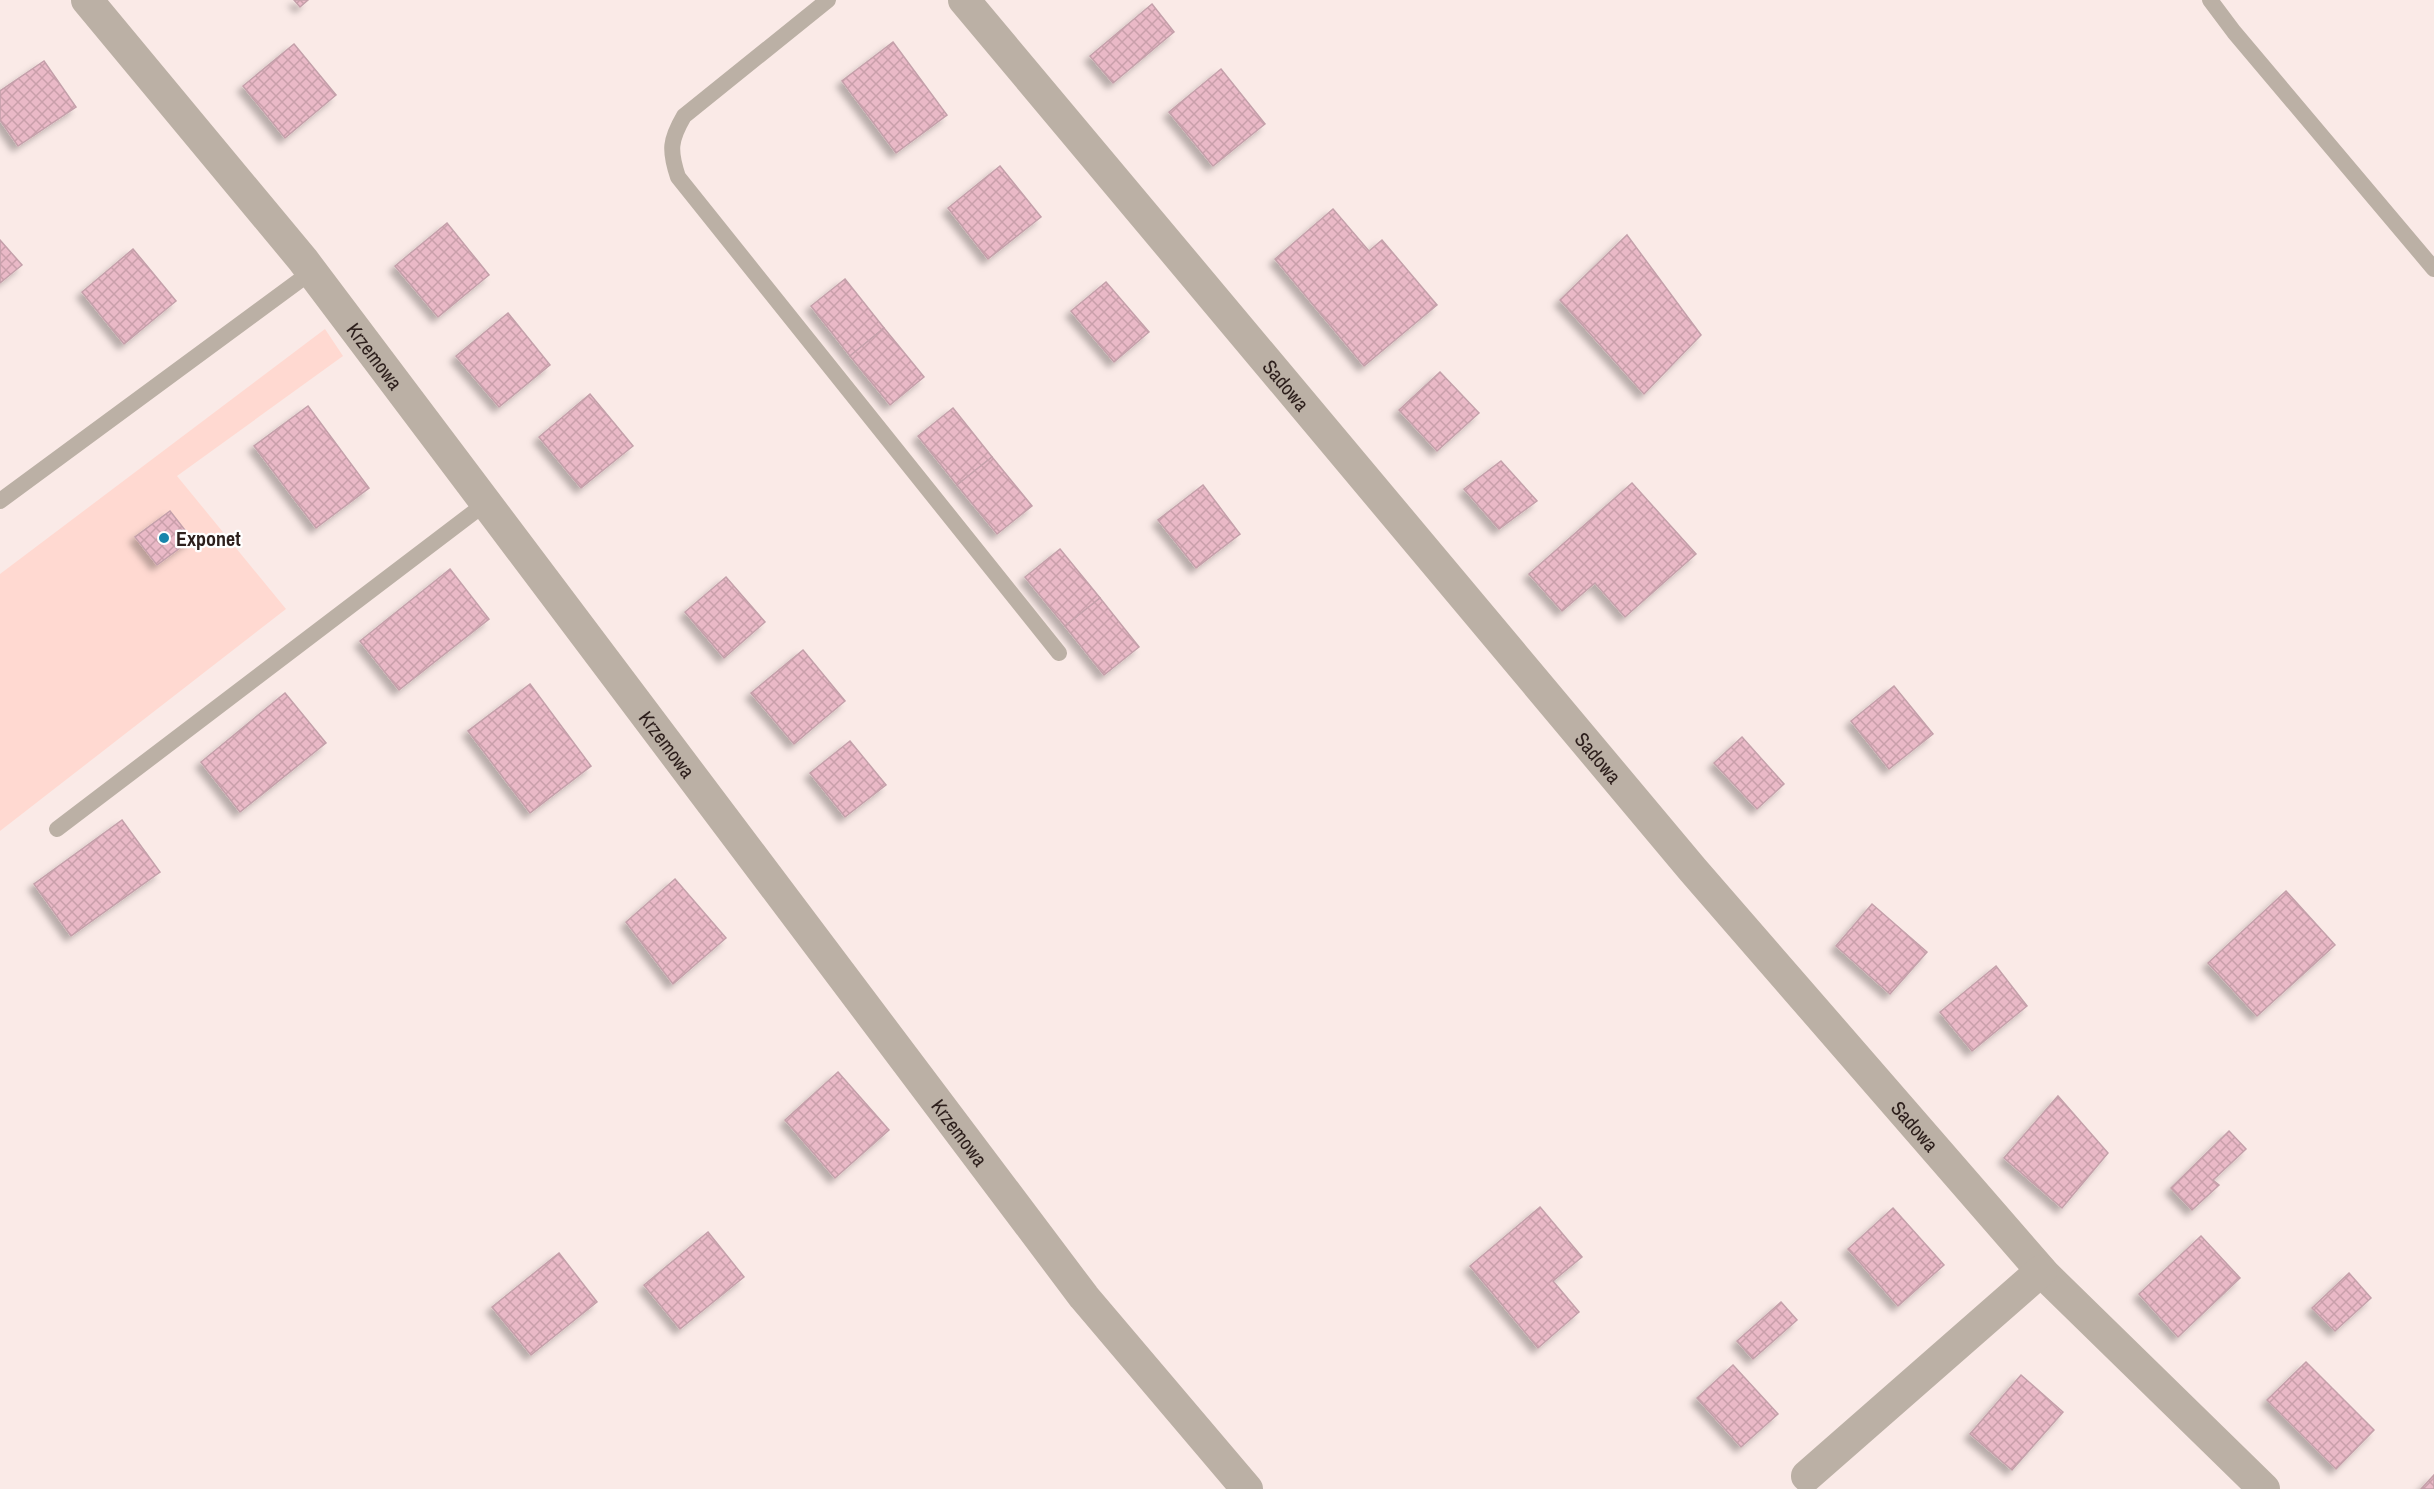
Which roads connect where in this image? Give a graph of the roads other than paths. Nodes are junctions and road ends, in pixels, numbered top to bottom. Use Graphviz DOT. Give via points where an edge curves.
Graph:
graph roads {
  1 [pos="87,0"];
  2 [pos="828,0"];
  3 [pos="964,0"];
  4 [pos="2210,0"];
  5 [pos="2434,268"];
  6 [pos="311,272"];
  7 [pos="0,501"];
  8 [pos="486,503"];
  9 [pos="1059,653"];
  10 [pos="57,829"];
  11 [pos="2041,1270"];
  12 [pos="1807,1476"];
  13 [pos="1247,1489"];
  14 [pos="2264,1489"];
  1 -- 6 [label="street, Krzemowa"];
  2 -- 9 [label="lane" via="684,116 673,135 672,157 678,177"];
  3 -- 11 [label="street, Sadowa" via="1693,870"];
  4 -- 5 [label="lane"];
  6 -- 7 [label="lane"];
  6 -- 8 [label="street, Krzemowa"];
  8 -- 10 [label="lane"];
  8 -- 13 [label="street, Krzemowa" via="1084,1297"];
  11 -- 12 [label="street"];
  11 -- 14 [label="street, Sadowa"];
}
